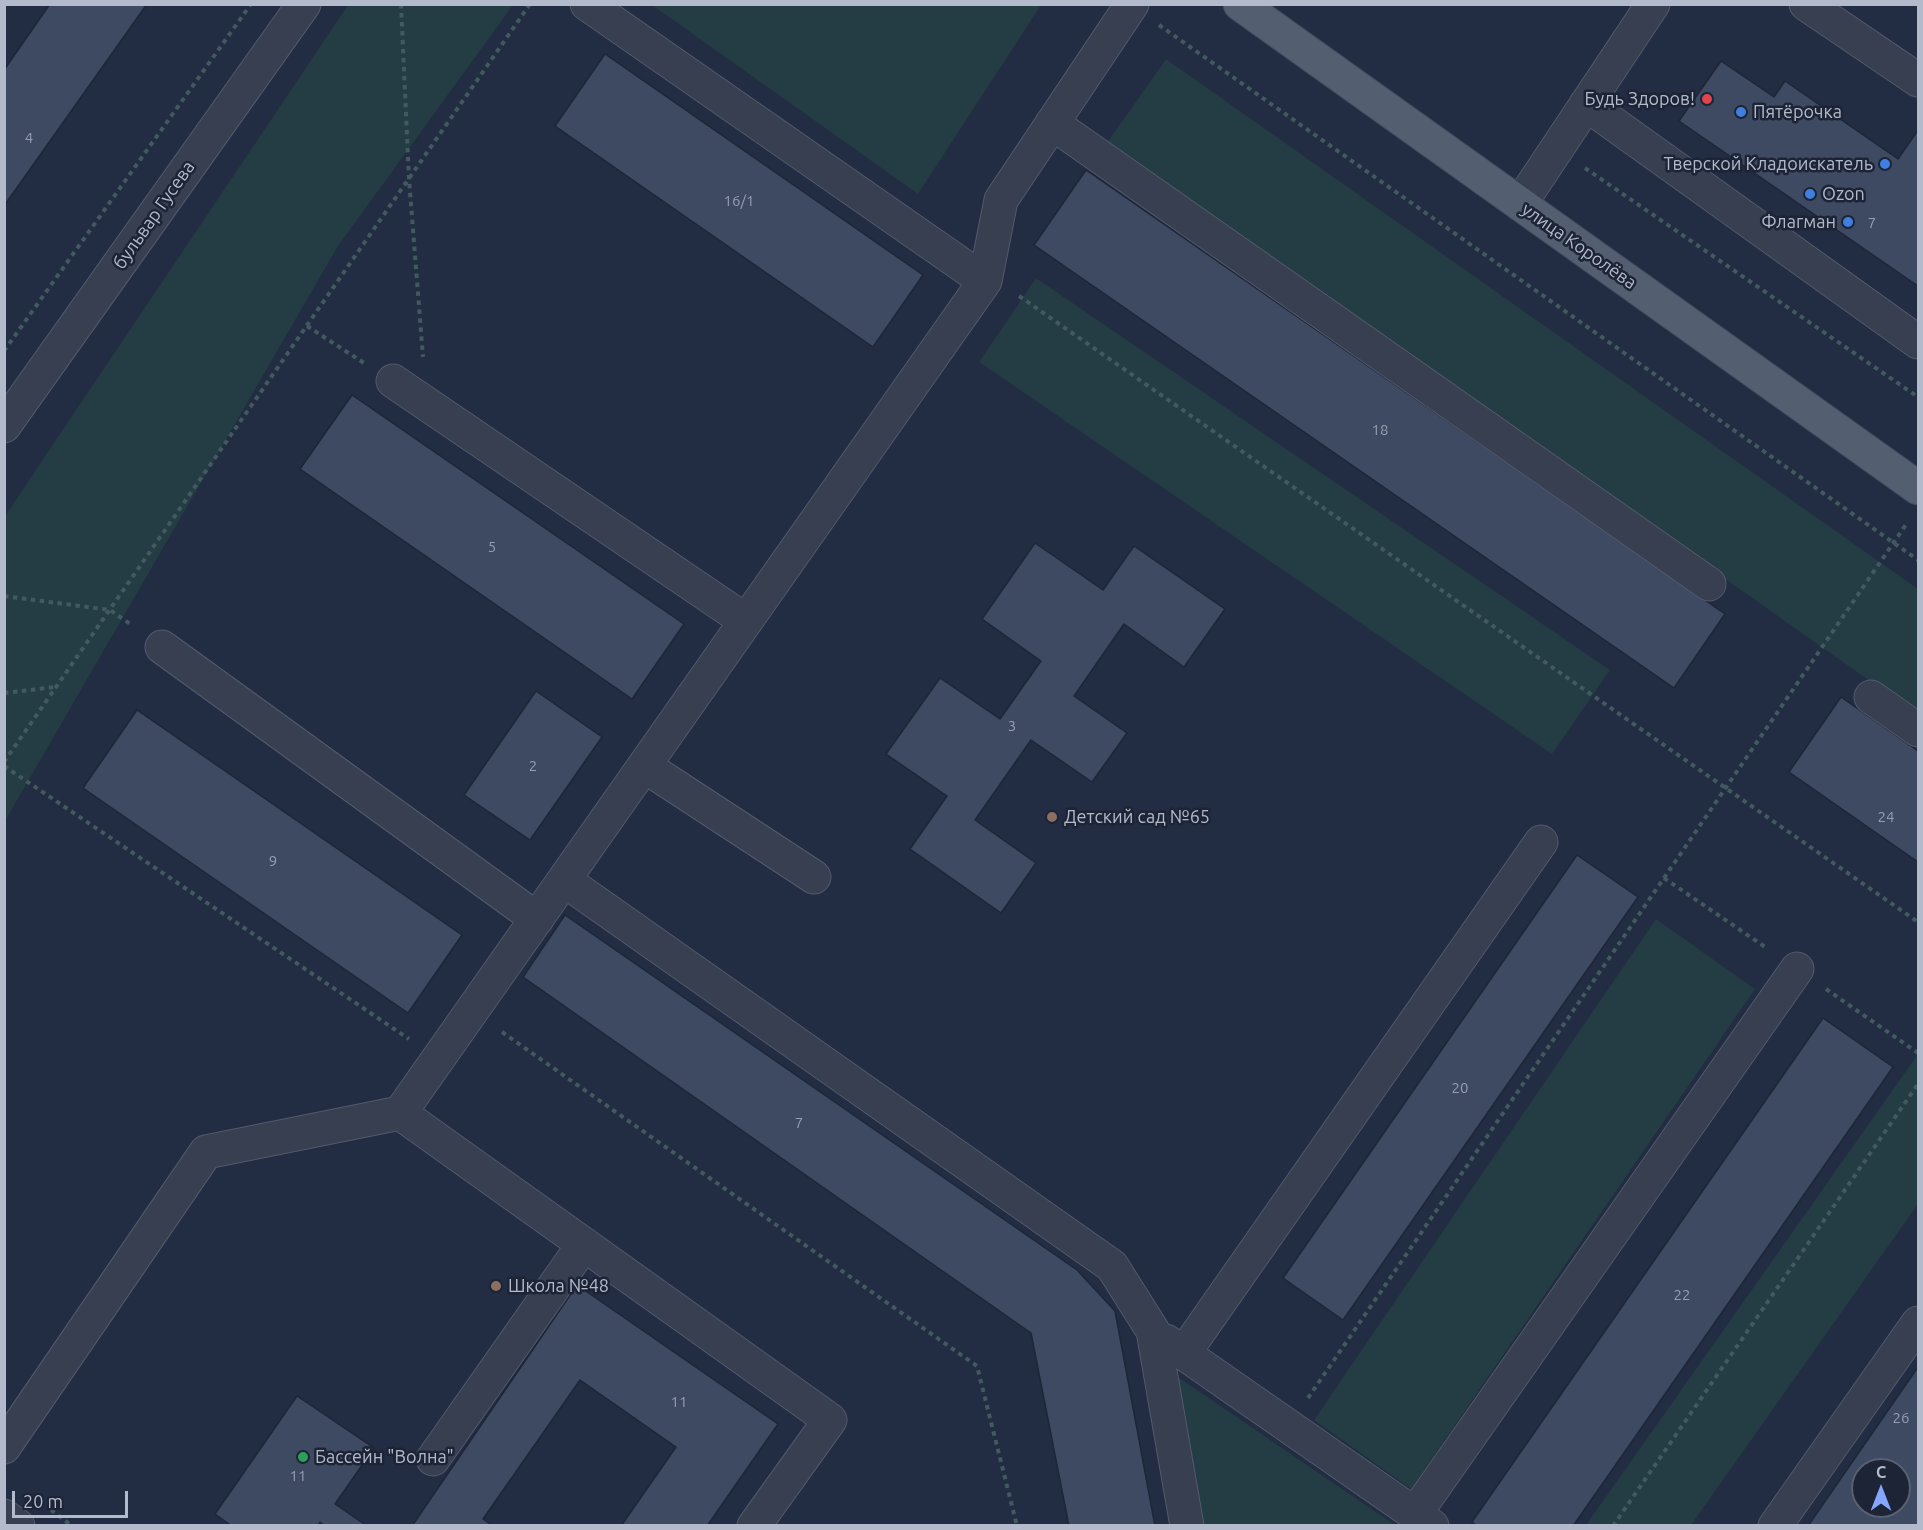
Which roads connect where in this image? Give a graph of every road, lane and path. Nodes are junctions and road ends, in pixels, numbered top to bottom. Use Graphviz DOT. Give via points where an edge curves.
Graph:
graph roads {
  1 [pos="251,4"];
  2 [pos="304,4"];
  3 [pos="401,4"];
  4 [pos="530,4"];
  5 [pos="587,4"];
  6 [pos="1240,4"];
  7 [pos="1653,4"];
  8 [pos="1806,4"];
  9 [pos="1132,5"];
  10 [pos="1918,80"];
  11 [pos="1586,104"];
  12 [pos="1052,123"];
  13 [pos="1557,148"];
  14 [pos="409,179"];
  15 [pos="1520,204"];
  16 [pos="985,277"];
  17 [pos="307,326"];
  18 [pos="1918,342"];
  19 [pos="4,351"];
  20 [pos="393,381"];
  21 [pos="1918,397"];
  22 [pos="427,404"];
  23 [pos="4,426"];
  24 [pos="1915,501"];
  25 [pos="1894,542"];
  26 [pos="1918,560"];
  27 [pos="1709,584"];
  28 [pos="4,596"];
  29 [pos="110,610"];
  30 [pos="746,621"];
  31 [pos="162,647"];
  32 [pos="57,687"];
  33 [pos="4,693"];
  34 [pos="1871,697"];
  35 [pos="1918,730"];
  36 [pos="4,764"];
  37 [pos="646,766"];
  38 [pos="1725,788"];
  39 [pos="1541,842"];
  40 [pos="814,877"];
  41 [pos="564,880"];
  42 [pos="537,919"];
  43 [pos="1918,922"];
  44 [pos="1797,969"];
  45 [pos="472,1011"];
  46 [pos="438,1058"];
  47 [pos="1918,1084"];
  48 [pos="400,1113"];
  49 [pos="584,1244"];
  50 [pos="1918,1323"];
  51 [pos="1153,1331"];
  52 [pos="1184,1353"];
  53 [pos="1289,1426"];
  54 [pos="4,1447"];
  55 [pos="433,1459"];
  56 [pos="4,1516"];
  57 [pos="1423,1520"];
  58 [pos="18,1526"];
  59 [pos="754,1526"];
  60 [pos="1017,1526"];
  61 [pos="1187,1526"];
  62 [pos="1613,1526"];
  63 [pos="1774,1526"];
  1 -- 19 [label="path"];
  2 -- 23 [label="street, бульвар Гусева"];
  3 -- 14 [label="path"];
  4 -- 14 [label="path"];
  5 -- 16 [label="street"];
  6 -- 15 [label="main road, улица Королёва"];
  7 -- 11 [label="street"];
  8 -- 10 [label="street"];
  9 -- 12 [label="street"];
  9 -- 25 [label="path"];
  11 -- 13 [label="street"];
  11 -- 18 [label="street"];
  12 -- 16 [label="street" via="1001,200"];
  12 -- 27 [label="street"];
  13 -- 15 [label="street"];
  13 -- 21 [label="path"];
  14 -- 17 [label="path"];
  14 -- 22 [label="path"];
  15 -- 24 [label="main road, улица Королёва"];
  16 -- 30 [label="street"];
  16 -- 38 [label="path"];
  17 -- 20 [label="path"];
  17 -- 29 [label="path"];
  20 -- 22 [label="street"];
  22 -- 30 [label="street"];
  24 -- 25 [label="path"];
  25 -- 26 [label="path"];
  25 -- 38 [label="path"];
  28 -- 29 [label="path"];
  29 -- 31 [label="path"];
  29 -- 32 [label="path"];
  30 -- 37 [label="street"];
  31 -- 42 [label="street"];
  32 -- 33 [label="path"];
  32 -- 36 [label="path"];
  34 -- 35 [label="street"];
  36 -- 46 [label="path"];
  37 -- 40 [label="street"];
  37 -- 41 [label="street"];
  38 -- 43 [label="path"];
  38 -- 53 [label="path"];
  39 -- 52 [label="street"];
  41 -- 42 [label="street"];
  41 -- 51 [label="street" via="1112,1266"];
  42 -- 45 [label="street"];
  44 -- 57 [label="street"];
  45 -- 46 [label="street"];
  45 -- 60 [label="path" via="977,1366"];
  46 -- 48 [label="street"];
  47 -- 62 [label="path"];
  48 -- 49 [label="street"];
  48 -- 54 [label="street" via="206,1152"];
  49 -- 55 [label="street"];
  49 -- 59 [label="street" via="830,1420"];
  50 -- 63 [label="street"];
  51 -- 52 [label="street"];
  51 -- 61 [label="street"];
  52 -- 53 [label="street"];
  53 -- 57 [label="street"];
  56 -- 58 [label="street"];
}
